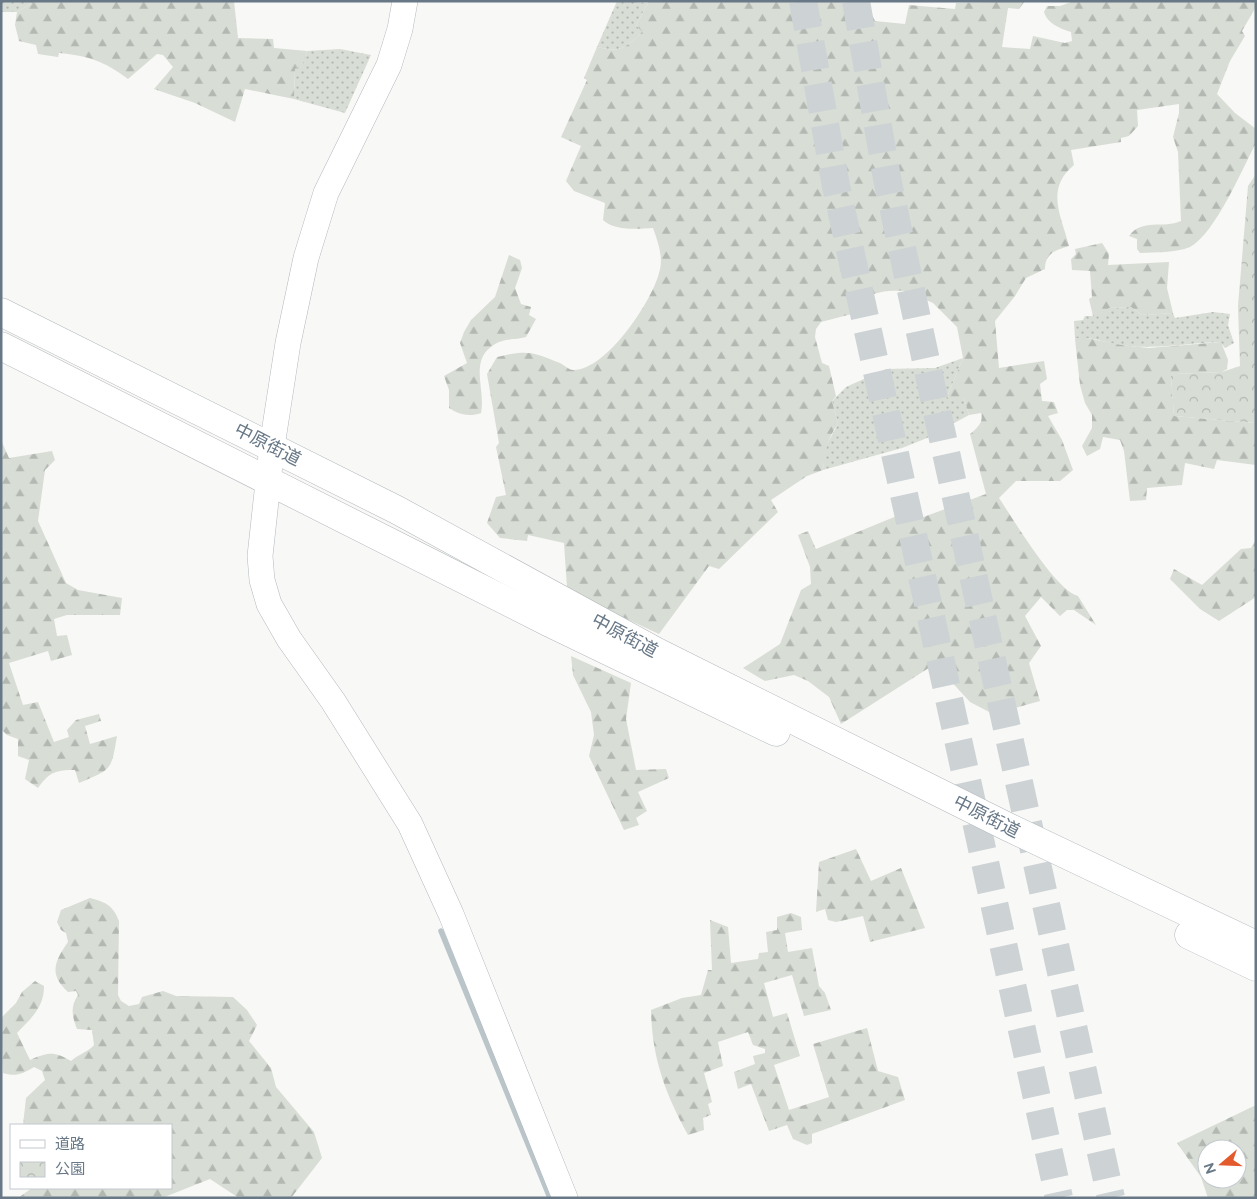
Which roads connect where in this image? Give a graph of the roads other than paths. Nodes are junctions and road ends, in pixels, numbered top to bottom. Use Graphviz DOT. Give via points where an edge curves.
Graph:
graph roads {
  1 [pos="405,1"];
  2 [pos="1,312"];
  3 [pos="1,346"];
  4 [pos="272,446"];
  5 [pos="268,481"];
  6 [pos="1256,946"];
  7 [pos="1256,967"];
  8 [pos="565,1198"];
  1 -- 4 [label="street" via="389,65 326,193 306,258 288,343"];
  2 -- 4 [label="main road, 中原街道"];
  3 -- 5 [label="main road, 中原街道"];
  4 -- 5 [label="street"];
  4 -- 6 [label="main road, 中原街道" via="657,652"];
  5 -- 7 [label="main road, 中原街道" via="550,623"];
  5 -- 8 [label="street" via="260,556 269,604 410,824 451,914"];
}
